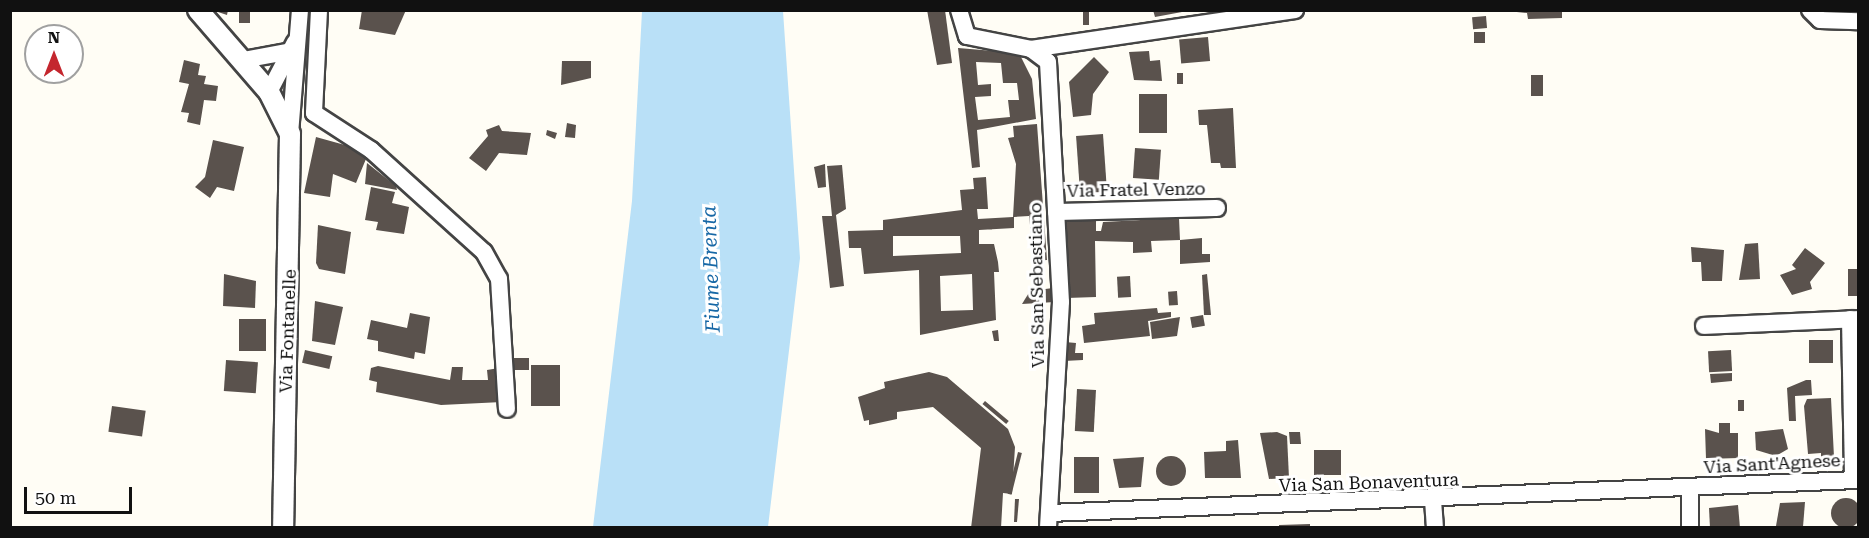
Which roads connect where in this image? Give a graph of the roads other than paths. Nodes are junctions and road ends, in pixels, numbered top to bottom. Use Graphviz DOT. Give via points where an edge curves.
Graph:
graph roads {
  1 [pos="198,10"];
  2 [pos="300,10"];
  3 [pos="319,10"];
  4 [pos="959,10"];
  5 [pos="1295,10"];
  6 [pos="1810,10"];
  7 [pos="1858,21"];
  8 [pos="291,46"];
  9 [pos="1031,49"];
  10 [pos="243,60"];
  11 [pos="293,91"];
  12 [pos="272,97"];
  13 [pos="290,134"];
  14 [pos="1217,208"];
  15 [pos="1056,212"];
  16 [pos="1854,319"];
  17 [pos="1704,326"];
  18 [pos="507,409"];
  19 [pos="1856,480"];
  20 [pos="1690,488"];
  21 [pos="1433,500"];
  22 [pos="1048,520"];
  23 [pos="283,528"];
  24 [pos="1435,528"];
  25 [pos="1689,528"];
  1 -- 10 [label="street"];
  2 -- 8 [label="street, Via Fontanelle"];
  3 -- 18 [label="street" via="314,113 371,150 484,252 499,279"];
  4 -- 9 [label="street" via="967,36"];
  5 -- 9 [label="street"];
  6 -- 7 [label="street" via="1820,20"];
  8 -- 10 [label="street"];
  8 -- 11 [label="street, Via Fontanelle"];
  8 -- 12 [label="street, Via Fontanelle"];
  9 -- 15 [label="street, Via San Sebastiano" via="1048,62"];
  10 -- 12 [label="street"];
  11 -- 12 [label="street"];
  11 -- 13 [label="street, Via Fontanelle"];
  12 -- 13 [label="street, Via Fontanelle"];
  13 -- 23 [label="street, Via Fontanelle"];
  14 -- 15 [label="street, Via Fratel Venzo"];
  15 -- 22 [label="street, Via San Sebastiano" via="1061,336"];
  16 -- 17 [label="street"];
  16 -- 19 [label="street"];
  19 -- 20 [label="street, Via Sant'Agnese"];
  20 -- 21 [label="street, Via San Bonaventura"];
  20 -- 25 [label="street, Via Sant'Agnese"];
  21 -- 22 [label="street, Via San Bonaventura"];
  21 -- 24 [label="street"];
}
